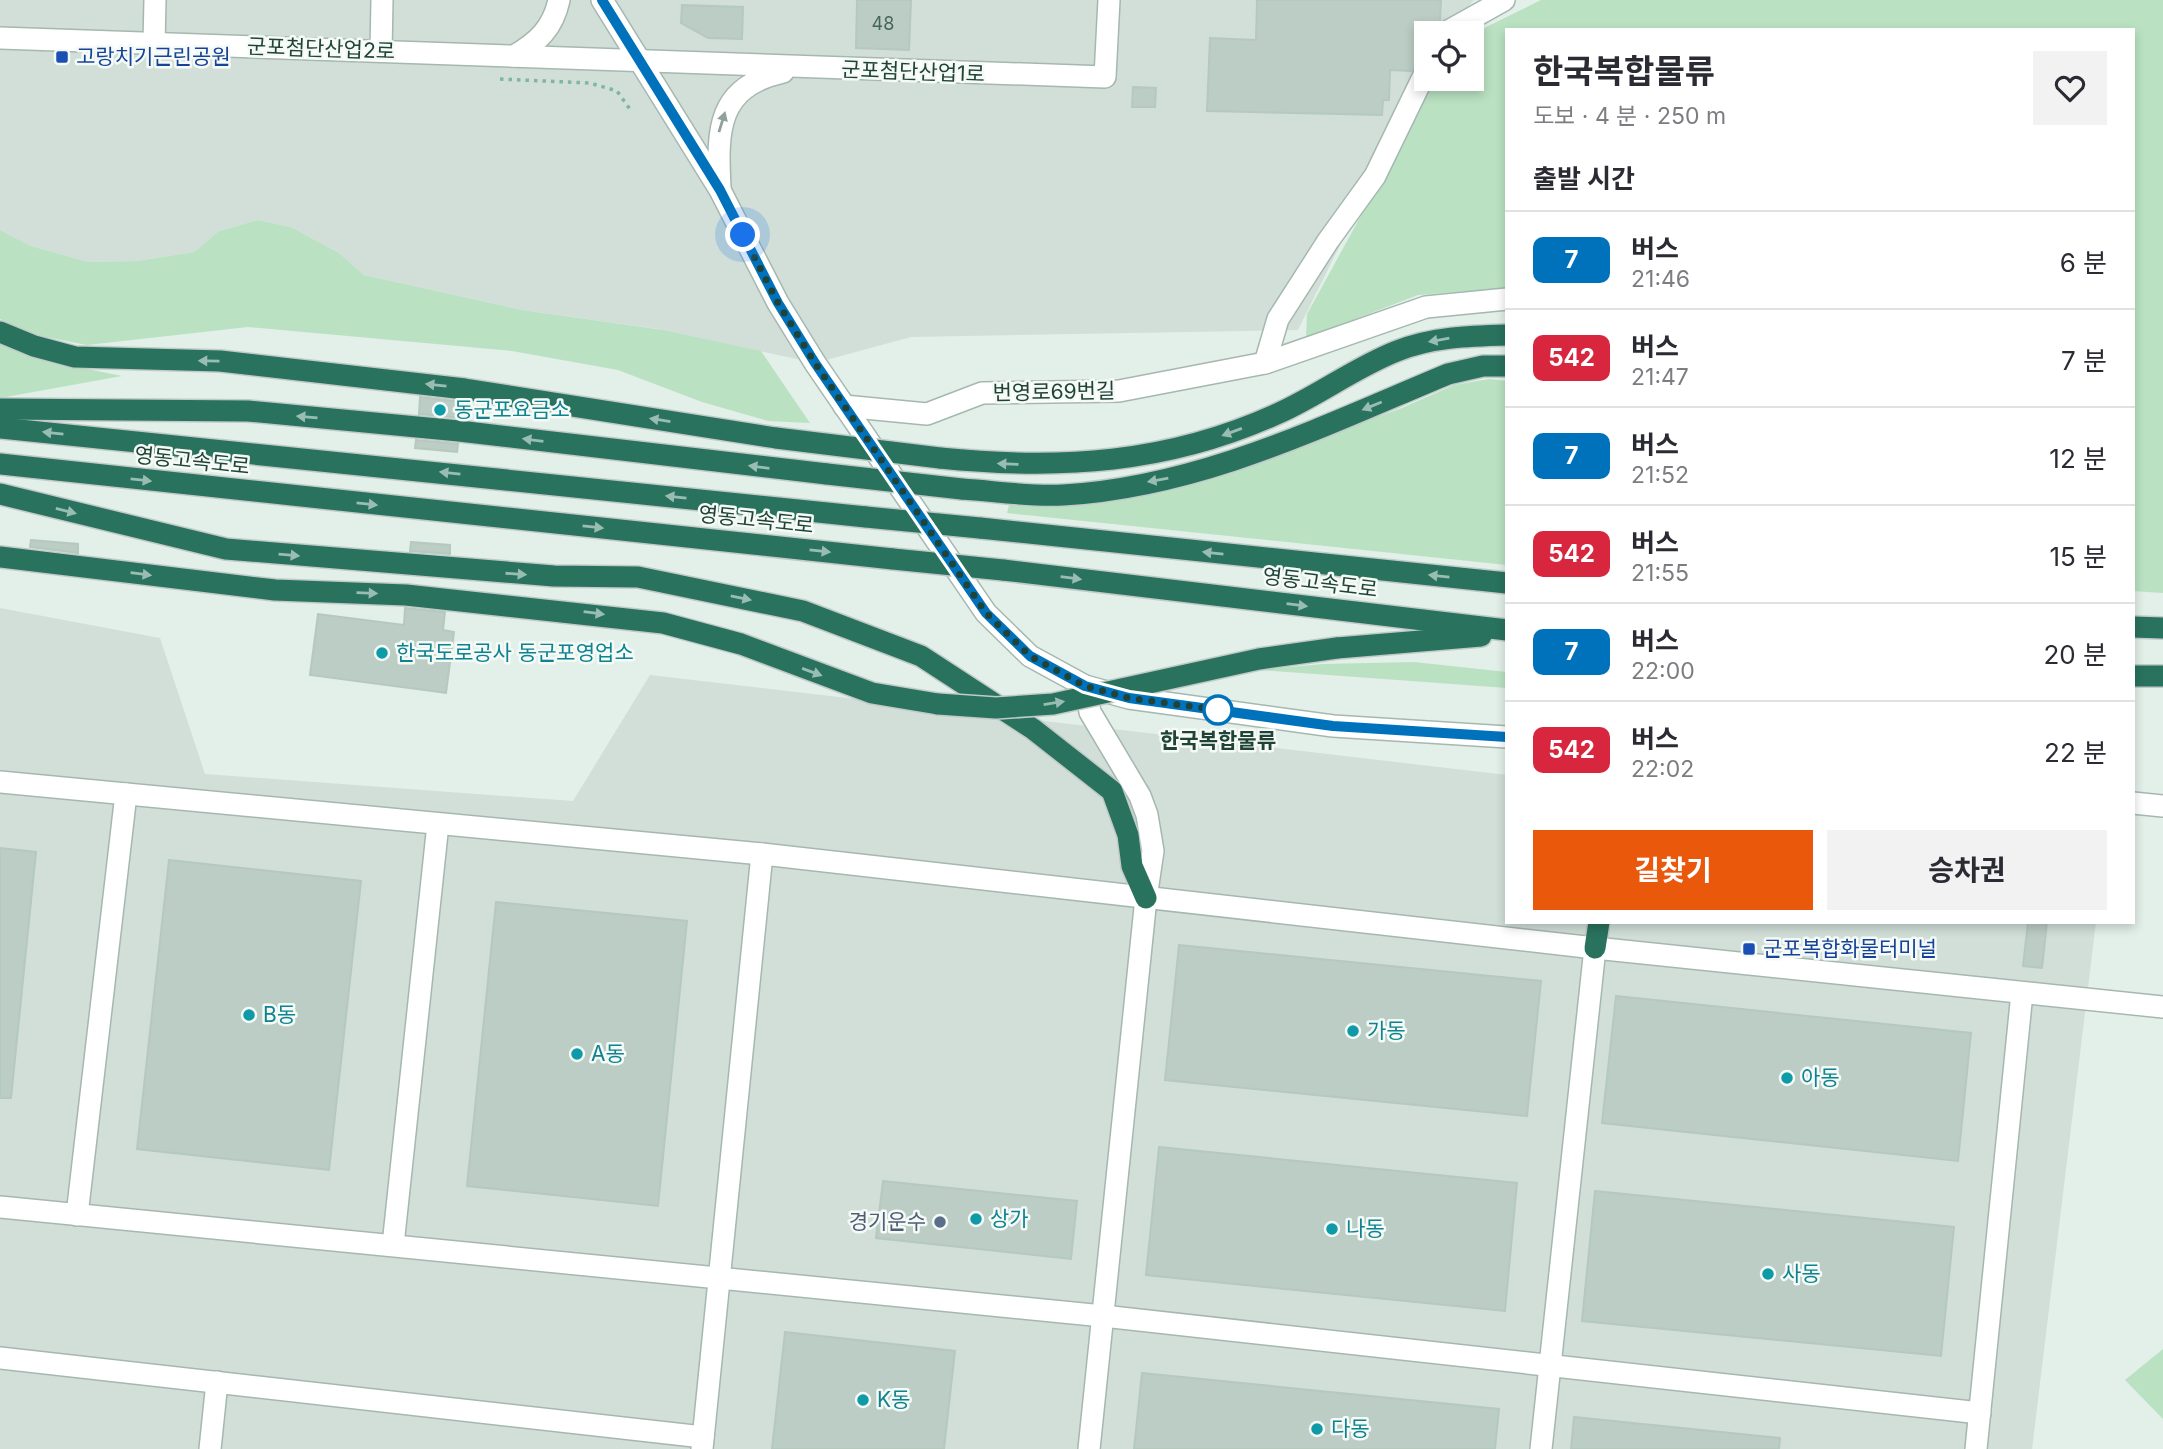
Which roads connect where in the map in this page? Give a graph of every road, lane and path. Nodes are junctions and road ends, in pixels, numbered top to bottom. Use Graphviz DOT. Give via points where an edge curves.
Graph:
graph roads {
  1 [pos="155,0"];
  2 [pos="382,0"];
  3 [pos="559,0"];
  4 [pos="602,0"];
  5 [pos="1109,0"];
  6 [pos="1504,0"];
  7 [pos="1466,21"];
  8 [pos="0,38"];
  9 [pos="154,44"];
  10 [pos="381,51"];
  11 [pos="513,56"];
  12 [pos="643,62"];
  13 [pos="798,69"];
  14 [pos="500,79"];
  15 [pos="1416,91"];
  16 [pos="632,112"];
  17 [pos="720,190"];
  18 [pos="1505,299"];
  19 [pos="0,332"];
  20 [pos="1505,335"];
  21 [pos="1265,363"];
  22 [pos="1505,366"];
  23 [pos="844,406"];
  24 [pos="0,409"];
  25 [pos="0,428"];
  26 [pos="0,464"];
  27 [pos="0,494"];
  28 [pos="0,557"];
  29 [pos="1505,583"];
  30 [pos="2135,627"];
  31 [pos="2163,628"];
  32 [pos="1505,632"];
  33 [pos="1505,632"];
  34 [pos="2135,676"];
  35 [pos="2163,676"];
  36 [pos="1085,686"];
  37 [pos="1505,737"];
  38 [pos="0,782"];
  39 [pos="126,794"];
  40 [pos="2135,803"];
  41 [pos="2163,806"];
  42 [pos="438,824"];
  43 [pos="761,854"];
  44 [pos="1146,898"];
  45 [pos="1599,924"];
  46 [pos="1595,948"];
  47 [pos="2022,993"];
  48 [pos="2163,1007"];
  49 [pos="0,1207"];
  50 [pos="77,1214"];
  51 [pos="393,1245"];
  52 [pos="719,1276"];
  53 [pos="1103,1316"];
  54 [pos="0,1358"];
  55 [pos="1549,1364"];
  56 [pos="217,1382"];
  57 [pos="1980,1413"];
  58 [pos="702,1443"];
  59 [pos="210,1449"];
  60 [pos="1089,1449"];
  61 [pos="1541,1449"];
  62 [pos="1976,1449"];
  1 -- 9 [label="street"];
  2 -- 10 [label="street"];
  3 -- 11 [label="street" via="550,27 532,46"];
  4 -- 12 [label="street"];
  5 -- 13 [label="street, 군포첨단산업1로" via="1105,77"];
  6 -- 7 [label="street"];
  8 -- 9 [label="street, 군포첨단산업2로"];
  9 -- 10 [label="street, 군포첨단산업2로"];
  10 -- 11 [label="street, 군포첨단산업2로"];
  11 -- 12 [label="street, 군포첨단산업2로"];
  12 -- 13 [label="street, 군포첨단산업1로"];
  12 -- 17 [label="street"];
  17 -- 13 [label="street, one-way" via="718,140 728,105 753,83"];
  14 -- 16 [label="path" via="590,83 617,91"];
  15 -- 21 [label="street" via="1375,176 1278,319"];
  17 -- 23 [label="street" via="778,303"];
  18 -- 21 [label="street, 번영로69번길" via="1426,307"];
  20 -- 19 [label="highway, one-way, bridge" via="1437,339 1396,351 1279,413 1180,448 1122,460 1054,465 997,464 776,438 465,388 220,361 75,357"];
  21 -- 23 [label="street, 번영로69번길" via="1119,391 982,393 928,414"];
  22 -- 24 [label="highway, one-way, bridge" via="1448,374 1196,474 1062,495 962,489 248,411"];
  23 -- 36 [label="street" via="986,613 1030,656"];
  29 -- 25 [label="highway, 영동고속도로, one-way, bridge"];
  26 -- 32 [label="highway, 영동고속도로, one-way, bridge" via="1003,570"];
  27 -- 44 [label="highway, one-way" via="226,549 554,576 638,577 803,611 921,656 1033,729 1112,791 1128,835 1132,866"];
  28 -- 33 [label="highway, one-way, bridge" via="275,590 407,595 663,622 741,644 872,693 996,708 1053,704 1259,659"];
  30 -- 31 [label="highway"];
  34 -- 35 [label="highway"];
  36 -- 37 [label="street" via="1129,698 1333,726"];
  36 -- 44 [label="street" via="1090,712 1147,815 1153,851"];
  38 -- 39 [label="street"];
  39 -- 42 [label="street"];
  39 -- 50 [label="street"];
  40 -- 41 [label="street"];
  42 -- 43 [label="street"];
  42 -- 51 [label="street"];
  43 -- 44 [label="street"];
  43 -- 52 [label="street"];
  44 -- 46 [label="street"];
  44 -- 53 [label="street"];
  45 -- 46 [label="highway"];
  46 -- 47 [label="street"];
  46 -- 55 [label="street"];
  47 -- 48 [label="street"];
  47 -- 57 [label="street"];
  49 -- 50 [label="street"];
  50 -- 51 [label="street"];
  51 -- 52 [label="street"];
  52 -- 53 [label="street"];
  52 -- 58 [label="street"];
  53 -- 55 [label="street"];
  53 -- 60 [label="street"];
  54 -- 56 [label="street"];
  55 -- 57 [label="street"];
  55 -- 61 [label="street"];
  56 -- 58 [label="street"];
  56 -- 59 [label="street"];
  57 -- 62 [label="street"];
}
